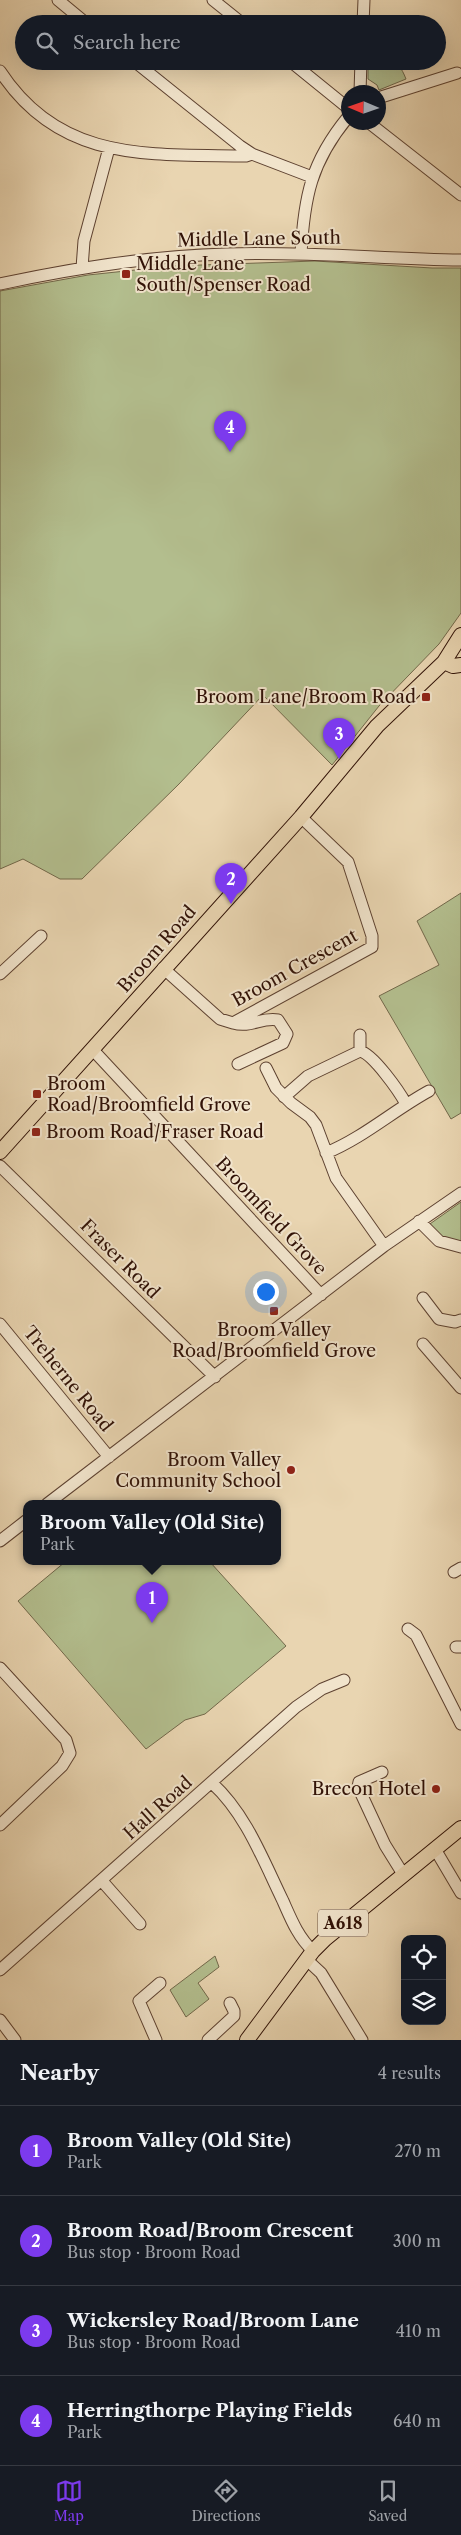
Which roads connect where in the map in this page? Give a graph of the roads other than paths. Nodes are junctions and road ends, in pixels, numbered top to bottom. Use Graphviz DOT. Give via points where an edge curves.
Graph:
graph roads {
  1 [pos="58,0"];
  2 [pos="213,0"];
  3 [pos="364,0"];
  4 [pos="76,15"];
  5 [pos="232,15"];
  6 [pos="363,15"];
  7 [pos="145,70"];
  8 [pos="301,70"];
  9 [pos="361,70"];
  10 [pos="0,71"];
  11 [pos="457,73"];
  12 [pos="360,85"];
  13 [pos="386,95"];
  14 [pos="341,102"];
  15 [pos="341,121"];
  16 [pos="378,130"];
  17 [pos="226,135"];
  18 [pos="109,148"];
  19 [pos="252,154"];
  20 [pos="217,155"];
  21 [pos="312,177"];
  22 [pos="461,195"];
  23 [pos="301,254"];
  24 [pos="461,260"];
  25 [pos="82,268"];
  26 [pos="0,284"];
  27 [pos="461,635"];
  28 [pos="444,662"];
  29 [pos="461,665"];
  30 [pos="301,817"];
  31 [pos="41,936"];
  32 [pos="164,968"];
  33 [pos="0,974"];
  34 [pos="233,1022"];
  35 [pos="360,1035"];
  36 [pos="93,1050"];
  37 [pos="360,1051"];
  38 [pos="238,1064"];
  39 [pos="266,1068"];
  40 [pos="429,1091"];
  41 [pos="284,1097"];
  42 [pos="406,1104"];
  43 [pos="0,1152"];
  44 [pos="326,1153"];
  45 [pos="0,1166"];
  46 [pos="461,1192"];
  47 [pos="419,1221"];
  48 [pos="384,1246"];
  49 [pos="461,1247"];
  50 [pos="320,1295"];
  51 [pos="423,1298"];
  52 [pos="461,1320"];
  53 [pos="0,1324"];
  54 [pos="423,1344"];
  55 [pos="215,1377"];
  56 [pos="461,1388"];
  57 [pos="109,1457"];
  58 [pos="52,1500"];
  59 [pos="23,1523"];
  60 [pos="0,1541"];
  61 [pos="408,1629"];
  62 [pos="0,1668"];
  63 [pos="344,1680"];
  64 [pos="461,1724"];
  65 [pos="382,1772"];
  66 [pos="212,1782"];
  67 [pos="0,1825"];
  68 [pos="461,1828"];
  69 [pos="434,1849"];
  70 [pos="404,1874"];
  71 [pos="102,1881"];
  72 [pos="461,1893"];
  73 [pos="140,1924"];
  74 [pos="310,1955"];
  75 [pos="0,1970"];
  76 [pos="160,1983"];
  77 [pos="230,2003"];
  78 [pos="0,2020"];
  79 [pos="15,2040"];
  80 [pos="156,2040"];
  81 [pos="208,2040"];
  82 [pos="247,2040"];
  83 [pos="362,2040"];
  1 -- 4 [label="street"];
  2 -- 5 [label="street"];
  3 -- 6 [label="street"];
  7 -- 17 [label="street"];
  8 -- 14 [label="street"];
  9 -- 12 [label="street"];
  10 -- 18 [label="street" via="22,99 46,120 70,135"];
  11 -- 13 [label="street"];
  15 -- 21 [label="street"];
  16 -- 22 [label="street"];
  17 -- 19 [label="street"];
  17 -- 20 [label="street"];
  18 -- 20 [label="street" via="156,154"];
  18 -- 25 [label="street" via="84,240"];
  19 -- 20 [label="street"];
  19 -- 21 [label="street"];
  21 -- 23 [label="street" via="303,215"];
  23 -- 24 [label="street, Middle Lane South"];
  23 -- 25 [label="street, Middle Lane South" via="226,254"];
  25 -- 26 [label="street, Middle Lane South"];
  27 -- 28 [label="main road, Broom Road"];
  28 -- 29 [label="main road"];
  28 -- 30 [label="main road, Broom Road" via="376,726"];
  30 -- 32 [label="main road, Broom Road"];
  30 -- 34 [label="street, Broom Crescent" via="348,862 374,944 366,952"];
  31 -- 33 [label="street"];
  32 -- 34 [label="street, Broom Crescent" via="220,1019"];
  32 -- 36 [label="main road, Broom Road"];
  34 -- 38 [label="street" via="244,1026 278,1020 287,1034 283,1043"];
  35 -- 37 [label="street"];
  36 -- 43 [label="main road, Broom Road"];
  36 -- 50 [label="street, Broomfield Grove"];
  37 -- 41 [label="street" via="308,1076"];
  37 -- 42 [label="street" via="368,1054 394,1083"];
  39 -- 41 [label="street" via="271,1081"];
  40 -- 42 [label="street"];
  41 -- 44 [label="street" via="316,1125"];
  42 -- 44 [label="street" via="345,1145"];
  44 -- 48 [label="street" via="342,1188"];
  45 -- 55 [label="street, Fraser Road"];
  46 -- 47 [label="street"];
  47 -- 48 [label="street"];
  47 -- 49 [label="street" via="439,1241"];
  48 -- 50 [label="street"];
  50 -- 55 [label="street"];
  51 -- 52 [label="street" via="439,1319"];
  53 -- 57 [label="street, Treherne Road"];
  54 -- 56 [label="street"];
  55 -- 57 [label="street"];
  57 -- 58 [label="street"];
  59 -- 60 [label="street"];
  61 -- 64 [label="street" via="416,1635"];
  62 -- 67 [label="street" via="66,1740 70,1753 62,1766"];
  63 -- 66 [label="street, Hall Road" via="309,1696"];
  65 -- 70 [label="street" via="359,1782 358,1787 385,1845"];
  66 -- 71 [label="street, Hall Road"];
  66 -- 74 [label="street" via="230,1800 242,1819"];
  68 -- 69 [label="main road, A618"];
  69 -- 70 [label="main road, A618"];
  69 -- 72 [label="street"];
  70 -- 74 [label="main road, A618" via="341,1924"];
  71 -- 73 [label="street"];
  71 -- 75 [label="street, Hall Road"];
  74 -- 82 [label="main road, A618"];
  74 -- 83 [label="street"];
  76 -- 80 [label="street" via="138,2001"];
  77 -- 81 [label="street" via="234,2016"];
  78 -- 79 [label="street"];
}
